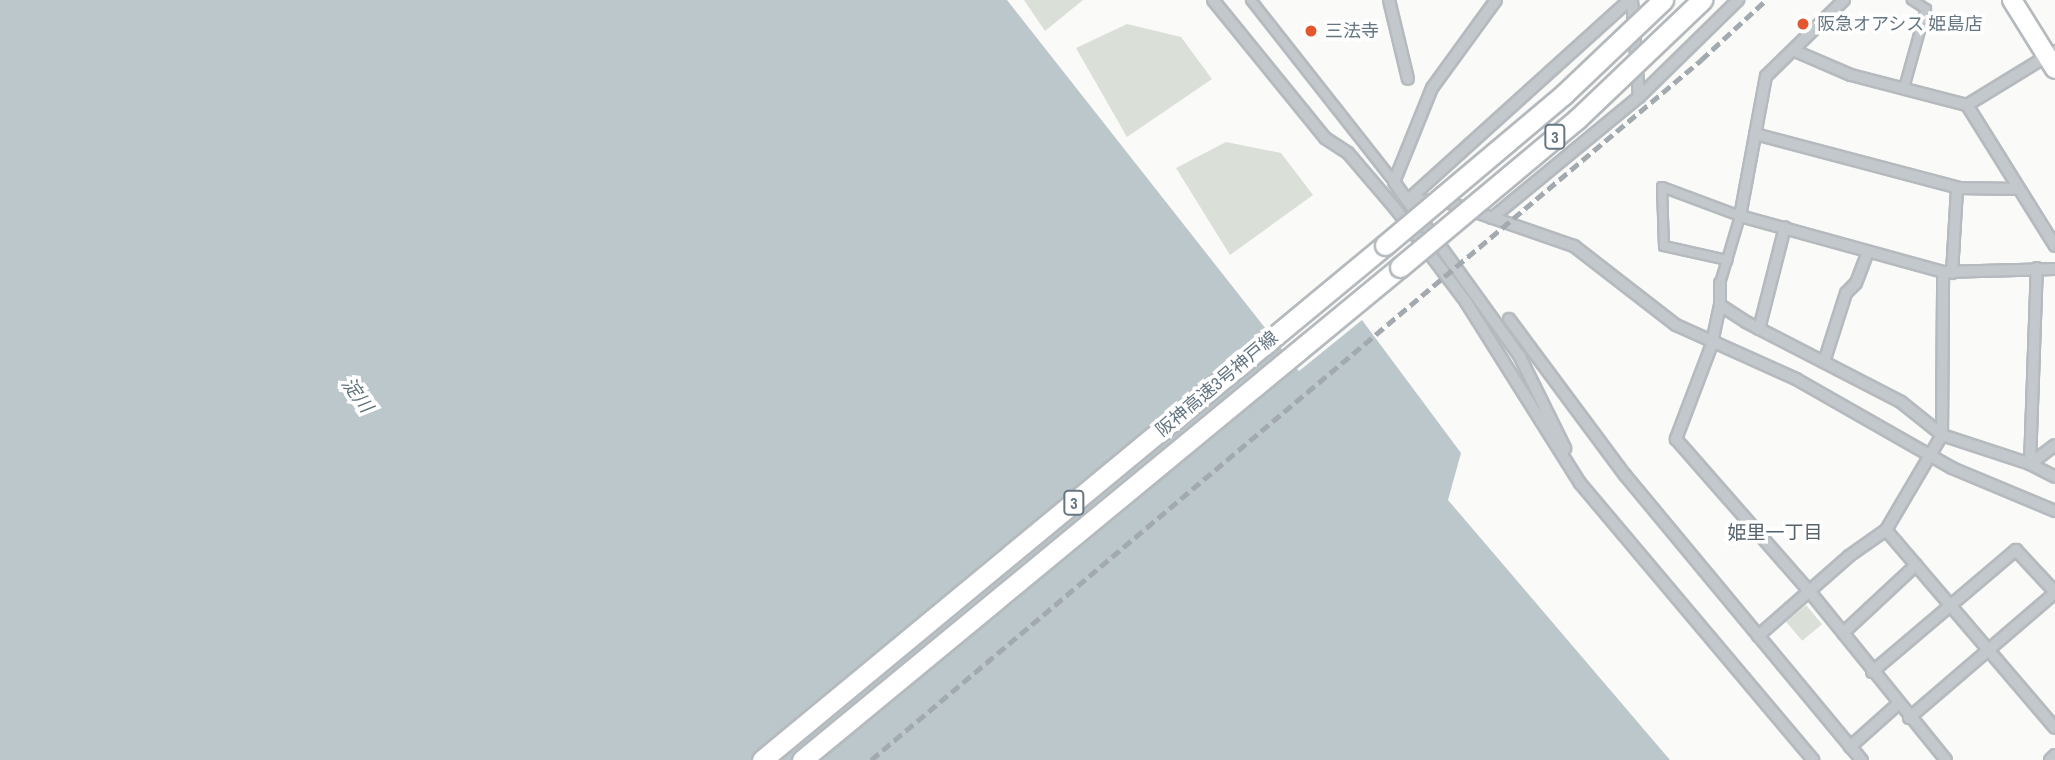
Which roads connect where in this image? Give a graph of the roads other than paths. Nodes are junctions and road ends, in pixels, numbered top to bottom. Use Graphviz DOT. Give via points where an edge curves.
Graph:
graph roads {
  1 [pos="1213,0"];
  2 [pos="1251,0"];
  3 [pos="1389,0"];
  4 [pos="1496,0"];
  5 [pos="1630,0"];
  6 [pos="1664,0"];
  7 [pos="1702,0"];
  8 [pos="1710,0"];
  9 [pos="1738,0"];
  10 [pos="1844,0"];
  11 [pos="1912,0"];
  12 [pos="2012,0"];
  13 [pos="1795,51"];
  14 [pos="2052,59"];
  15 [pos="1642,61"];
  16 [pos="1408,79"];
  17 [pos="1904,88"];
  18 [pos="1639,97"];
  19 [pos="1967,105"];
  20 [pos="1755,134"];
  21 [pos="1394,182"];
  22 [pos="1956,188"];
  23 [pos="2017,189"];
  24 [pos="1408,200"];
  25 [pos="1740,216"];
  26 [pos="1492,218"];
  27 [pos="1785,228"];
  28 [pos="2055,246"];
  29 [pos="1867,254"];
  30 [pos="1727,260"];
  31 [pos="2037,268"];
  32 [pos="2055,269"];
  33 [pos="1947,273"];
  34 [pos="1720,284"];
  35 [pos="1720,305"];
  36 [pos="1509,319"];
  37 [pos="1759,329"];
  38 [pos="1712,344"];
  39 [pos="1824,362"];
  40 [pos="1942,435"];
  41 [pos="2055,445"];
  42 [pos="1928,455"];
  43 [pos="2030,464"];
  44 [pos="2055,477"];
  45 [pos="1580,483"];
  46 [pos="2055,511"];
  47 [pos="1886,530"];
  48 [pos="1916,565"];
  49 [pos="1810,592"];
  50 [pos="2055,593"];
  51 [pos="1952,605"];
  52 [pos="1843,633"];
  53 [pos="1758,636"];
  54 [pos="1989,652"];
  55 [pos="1872,672"];
  56 [pos="1898,704"];
  57 [pos="1909,718"];
  58 [pos="2055,728"];
  59 [pos="1850,747"];
  60 [pos="2055,755"];
  61 [pos="762,760"];
  62 [pos="802,760"];
  63 [pos="1813,760"];
  64 [pos="1862,760"];
  65 [pos="1946,760"];
  66 [pos="2050,760"];
  1 -- 45 [label="street" via="1325,138 1348,153 1395,208 1451,281"];
  2 -- 21 [label="street"];
  3 -- 16 [label="street"];
  4 -- 21 [label="street" via="1432,88"];
  5 -- 18 [label="street"];
  5 -- 24 [label="street"];
  6 -- 61 [label="highway, 阪神高速3号神戸線 / 3, bridge" via="1563,95 1385,246"];
  7 -- 15 [label="highway, 阪神高速3号神戸線 / 3, bridge"];
  8 -- 15 [label="highway, 3, bridge"];
  9 -- 18 [label="street"];
  10 -- 13 [label="street"];
  11 -- 17 [label="street" via="1926,9"];
  12 -- 14 [label="main road"];
  13 -- 17 [label="street" via="1851,75"];
  13 -- 20 [label="street" via="1766,76"];
  14 -- 19 [label="street"];
  15 -- 62 [label="highway, 阪神高速3号神戸線 / 3, bridge"];
  17 -- 19 [label="street"];
  18 -- 26 [label="street"];
  19 -- 23 [label="street"];
  20 -- 22 [label="street"];
  20 -- 25 [label="street"];
  21 -- 24 [label="street"];
  22 -- 23 [label="street"];
  22 -- 33 [label="street"];
  23 -- 28 [label="street"];
  24 -- 26 [label="street" via="1444,201"];
  24 -- 45 [label="street" via="1520,357"];
  25 -- 27 [label="street"];
  25 -- 30 [label="street"];
  25 -- 30 [label="street" via="1662,187 1664,246"];
  26 -- 38 [label="street" via="1574,246 1676,325"];
  27 -- 29 [label="street"];
  27 -- 37 [label="street"];
  29 -- 33 [label="street"];
  29 -- 39 [label="street" via="1856,282 1846,293"];
  30 -- 34 [label="street"];
  31 -- 32 [label="street"];
  31 -- 33 [label="street"];
  31 -- 43 [label="street"];
  33 -- 40 [label="street"];
  34 -- 35 [label="street"];
  35 -- 37 [label="street"];
  35 -- 38 [label="street"];
  36 -- 53 [label="street" via="1574,410"];
  37 -- 39 [label="street"];
  38 -- 42 [label="street" via="1796,379"];
  38 -- 49 [label="street" via="1676,439"];
  39 -- 40 [label="street" via="1901,402"];
  40 -- 42 [label="street"];
  40 -- 43 [label="street"];
  41 -- 43 [label="street"];
  42 -- 46 [label="street"];
  42 -- 47 [label="street"];
  43 -- 44 [label="street"];
  45 -- 63 [label="street"];
  47 -- 48 [label="street"];
  47 -- 49 [label="street"];
  48 -- 51 [label="street"];
  48 -- 52 [label="street"];
  49 -- 52 [label="street"];
  49 -- 53 [label="street"];
  50 -- 51 [label="street" via="2016,550"];
  50 -- 54 [label="street"];
  51 -- 54 [label="street"];
  51 -- 55 [label="street"];
  52 -- 55 [label="street"];
  53 -- 59 [label="street"];
  54 -- 57 [label="street"];
  54 -- 58 [label="street"];
  55 -- 56 [label="street"];
  56 -- 57 [label="street"];
  56 -- 59 [label="street"];
  57 -- 65 [label="street"];
  59 -- 64 [label="street"];
  60 -- 66 [label="street"];
}
